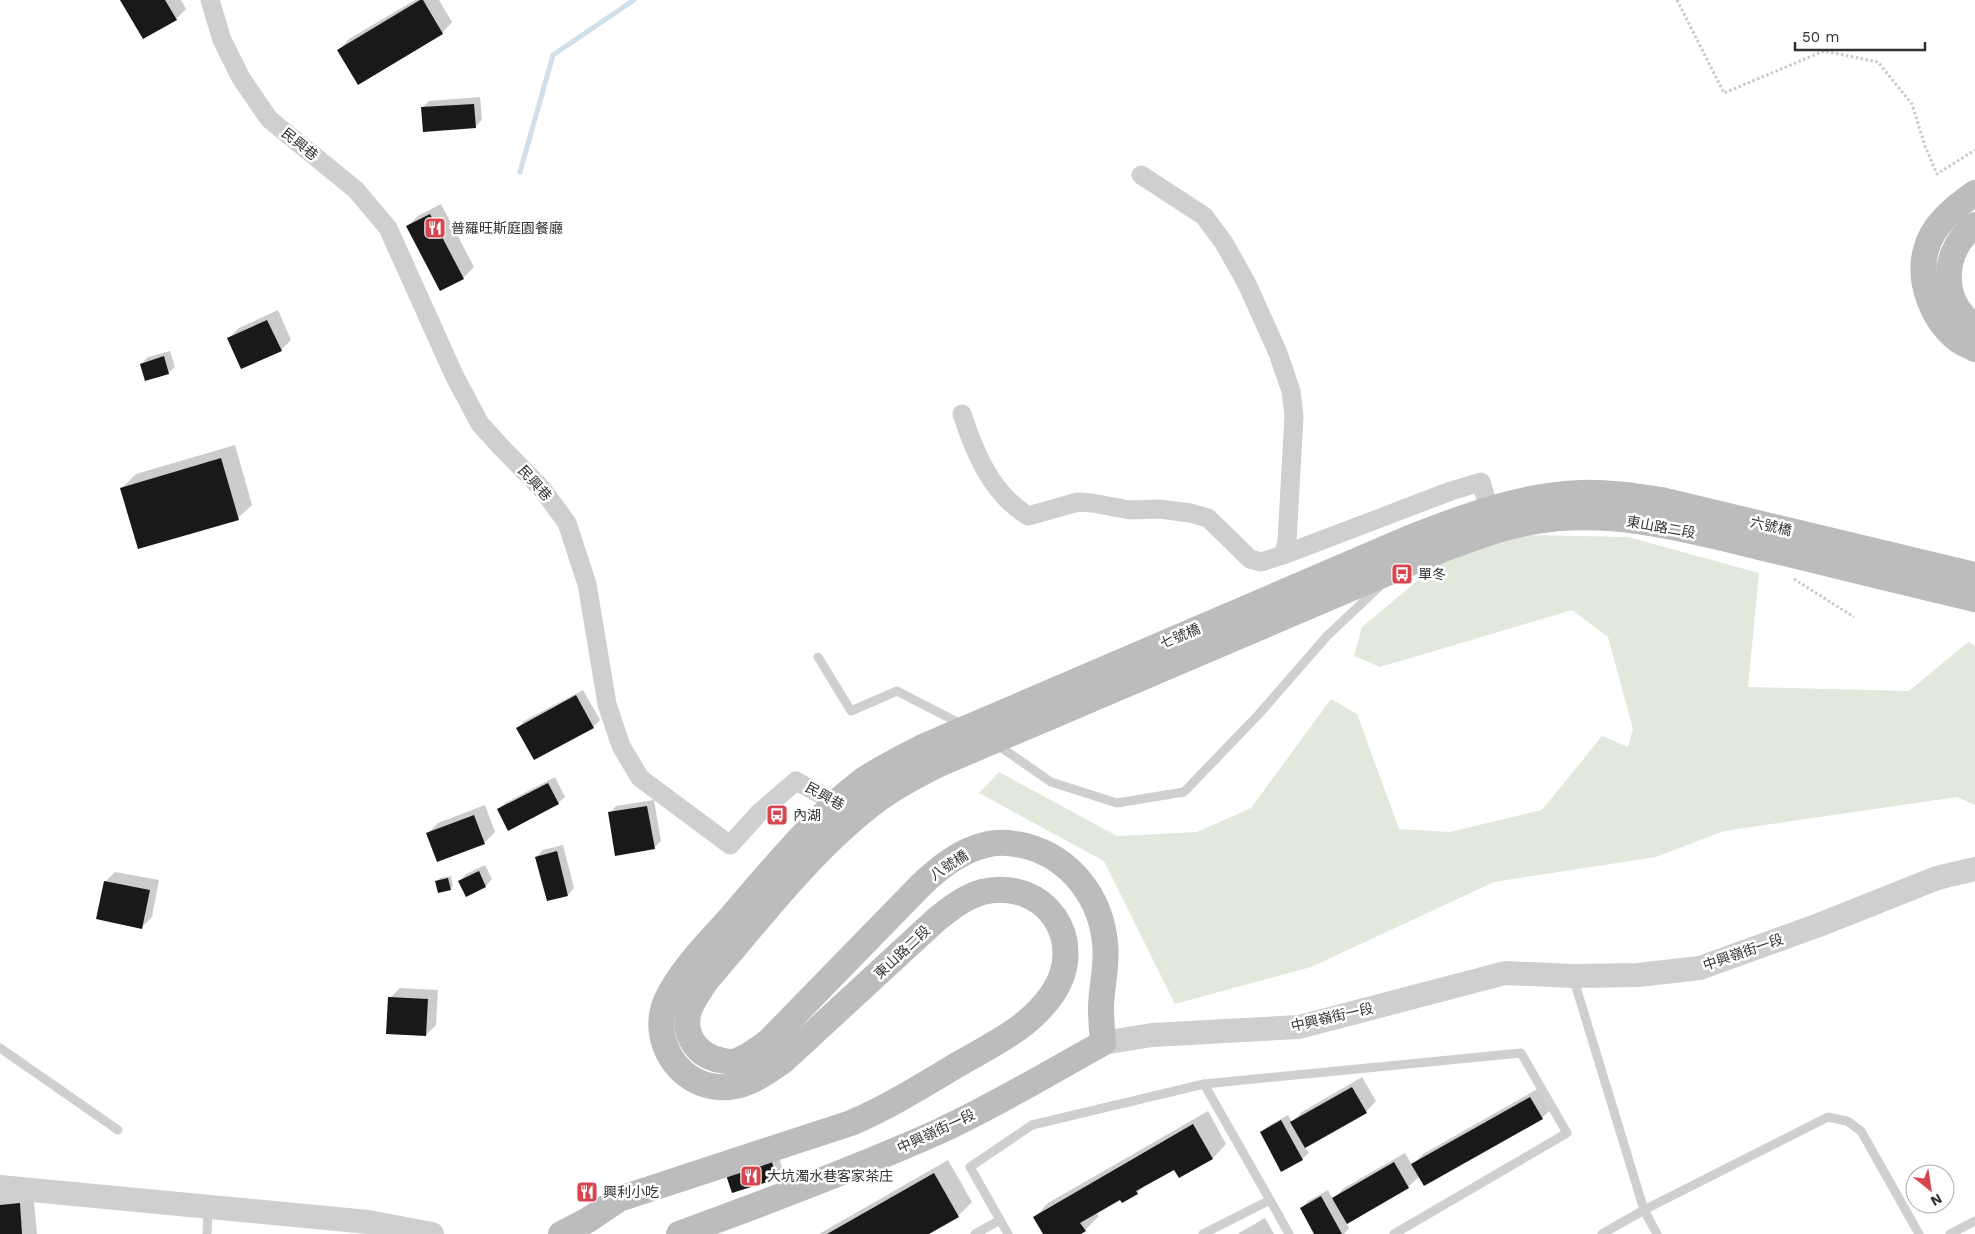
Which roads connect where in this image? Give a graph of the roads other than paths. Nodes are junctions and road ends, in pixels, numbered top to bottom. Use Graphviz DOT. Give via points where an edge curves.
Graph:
graph roads {
  1 [pos="210,0"];
  2 [pos="1141,175"];
  3 [pos="1975,193"];
  4 [pos="1975,225"];
  5 [pos="1975,326"];
  6 [pos="1975,349"];
  7 [pos="962,414"];
  8 [pos="1580,493"];
  9 [pos="1494,519"];
  10 [pos="1284,555"];
  11 [pos="1401,566"];
  12 [pos="1967,573"];
  13 [pos="1347,576"];
  14 [pos="1975,599"];
  15 [pos="818,657"];
  16 [pos="1026,715"];
  17 [pos="980,734"];
  18 [pos="848,809"];
  19 [pos="1975,869"];
  20 [pos="1573,976"];
  21 [pos="769,1041"];
  22 [pos="1103,1043"];
  23 [pos="0,1048"];
  24 [pos="1204,1084"];
  25 [pos="118,1130"];
  26 [pos="0,1187"];
  27 [pos="1270,1200"];
  28 [pos="208,1206"];
  29 [pos="1644,1210"];
  30 [pos="1000,1220"];
  31 [pos="1975,1221"];
  32 [pos="374,1228"];
  33 [pos="207,1234"];
  34 [pos="432,1234"];
  35 [pos="561,1234"];
  36 [pos="679,1234"];
  37 [pos="975,1234"];
  38 [pos="1008,1234"];
  39 [pos="1203,1234"];
  40 [pos="1289,1234"];
  41 [pos="1394,1234"];
  42 [pos="1602,1234"];
  43 [pos="1657,1234"];
  44 [pos="1919,1234"];
  45 [pos="1950,1234"];
  1 -- 18 [label="street, 民興巷" via="222,40 269,119 356,190 388,228 454,375 480,424 543,490 567,523 587,584 607,704 621,746 640,778 730,844 796,781"];
  2 -- 10 [label="street" via="1204,216 1247,284 1278,353 1291,391 1294,416"];
  3 -- 6 [label="main road" via="1956,207 1937,228 1926,250 1924,279 1931,304 1943,325 1959,341"];
  4 -- 5 [label="main road" via="1953,253 1947,278 1954,303"];
  7 -- 10 [label="street" via="979,460 1009,501 1028,516 1078,502 1130,510 1190,513 1208,518 1250,559 1261,562"];
  8 -- 9 [label="main road, 東山路二段" via="1535,498"];
  8 -- 12 [label="main road, 六號橋" via="1660,500"];
  9 -- 10 [label="street" via="1481,482"];
  9 -- 11 [label="main road, 東山路二段"];
  9 -- 13 [label="main road, 東山路二段" via="1412,537"];
  9 -- 14 [label="main road, 東山路二段" via="1538,521 1573,518 1649,522"];
  11 -- 13 [label="main road, 東山路二段"];
  11 -- 17 [label="lane" via="1327,636 1259,714 1184,792 1117,803 1051,782"];
  13 -- 16 [label="main road, 七號橋"];
  15 -- 17 [label="lane" via="851,711 897,691"];
  16 -- 17 [label="main road, 東山路二段"];
  17 -- 18 [label="main road, 東山路二段" via="909,779"];
  18 -- 21 [label="main road, 東山路二段" via="807,865 706,981 688,1015 688,1030 694,1047 709,1058 731,1062 752,1054"];
  18 -- 35 [label="main road, 東山路二段" via="784,857 679,980 666,1002 662,1022 663,1040 670,1057 682,1072 699,1083 719,1088 742,1085 764,1074 783,1061 937,919 959,902 982,892 1003,890 1021,893 1038,901 1055,917 1064,936 1066,957 1054,992 1041,1009 1018,1029 885,1108 851,1123 618,1199"];
  19 -- 20 [label="street, 中興嶺街一段" via="1937,878 1700,968 1638,975"];
  20 -- 22 [label="street, 中興嶺街一段" via="1505,973 1300,1027 1152,1035"];
  20 -- 29 [label="lane"];
  21 -- 22 [label="main road, 八號橋" via="939,868 960,854 986,844 1013,843 1041,850 1066,865 1086,887 1099,916 1106,944 1101,1009"];
  22 -- 36 [label="main road, 中興嶺街一段" via="942,1130 859,1166"];
  23 -- 25 [label="lane"];
  24 -- 27 [label="lane"];
  24 -- 30 [label="lane" via="1032,1125 970,1167"];
  24 -- 41 [label="lane" via="1521,1053 1567,1133"];
  26 -- 28 [label="street"];
  27 -- 39 [label="lane"];
  27 -- 40 [label="lane"];
  28 -- 32 [label="street"];
  28 -- 33 [label="lane"];
  29 -- 42 [label="lane"];
  29 -- 43 [label="lane"];
  29 -- 44 [label="lane" via="1828,1116 1847,1120 1861,1131"];
  30 -- 37 [label="lane"];
  30 -- 38 [label="lane"];
  31 -- 45 [label="lane"];
  32 -- 34 [label="street"];
}
